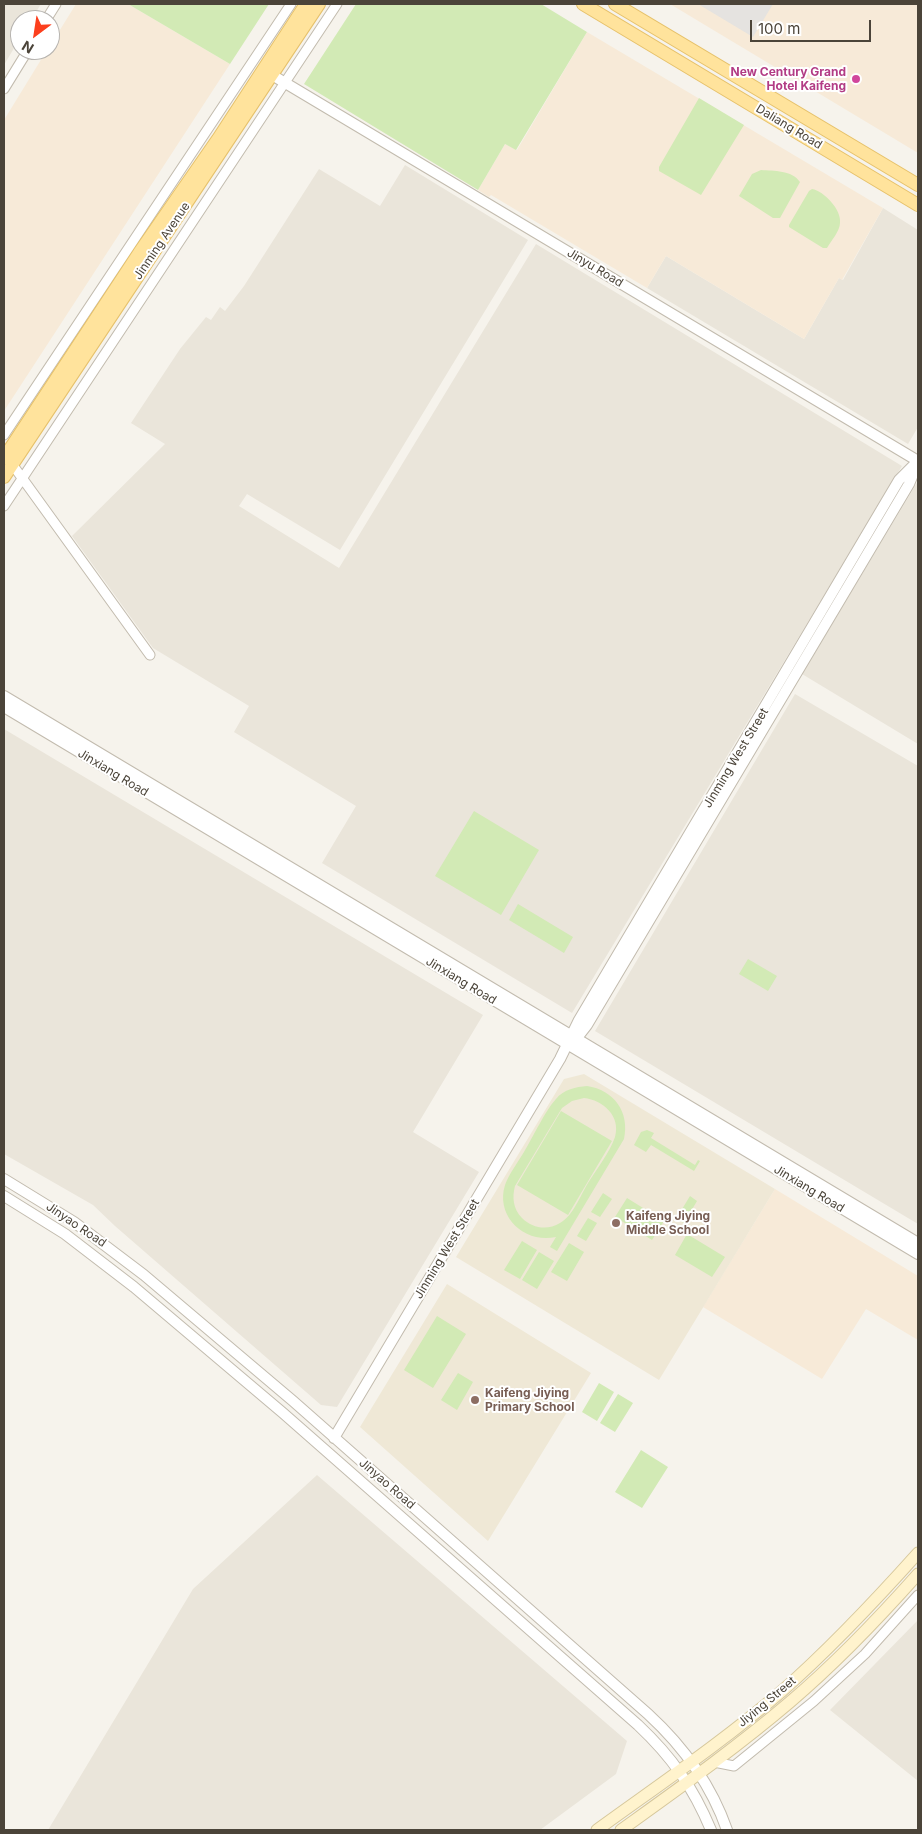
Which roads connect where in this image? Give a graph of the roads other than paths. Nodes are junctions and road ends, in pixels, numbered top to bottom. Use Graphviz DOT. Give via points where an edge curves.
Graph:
graph roads {
  1 [pos="291,4"];
  2 [pos="306,4"];
  3 [pos="319,4"];
  4 [pos="337,4"];
  5 [pos="582,4"];
  6 [pos="615,4"];
  7 [pos="22,60"];
  8 [pos="272,75"];
  9 [pos="284,83"];
  10 [pos="4,89"];
  11 [pos="918,185"];
  12 [pos="918,205"];
  13 [pos="4,435"];
  14 [pos="6,458"];
  15 [pos="918,461"];
  16 [pos="4,477"];
  17 [pos="22,479"];
  18 [pos="4,506"];
  19 [pos="150,655"];
  20 [pos="4,696"];
  21 [pos="4,707"];
  22 [pos="571,1041"];
  23 [pos="4,1178"];
  24 [pos="4,1196"];
  25 [pos="918,1243"];
  26 [pos="918,1254"];
  27 [pos="334,1438"];
  28 [pos="918,1553"];
  29 [pos="918,1574"];
  30 [pos="918,1595"];
  31 [pos="692,1761"];
  32 [pos="714,1762"];
  33 [pos="679,1770"];
  34 [pos="699,1773"];
  35 [pos="687,1782"];
  36 [pos="597,1830"];
  37 [pos="620,1830"];
  38 [pos="711,1830"];
  39 [pos="727,1830"];
  1 -- 13 [label="street"];
  2 -- 14 [label="main road, Jinming Avenue"];
  3 -- 8 [label="main road, Jinming Avenue"];
  4 -- 9 [label="street"];
  5 -- 12 [label="main road, Daliang Road"];
  6 -- 11 [label="main road, Daliang Road"];
  7 -- 10 [label="street"];
  8 -- 9 [label="street, Jinyu Road"];
  8 -- 14 [label="main road, Jinming Avenue"];
  9 -- 15 [label="street, Jinyu Road"];
  9 -- 17 [label="street"];
  14 -- 16 [label="main road, Jinming Avenue"];
  14 -- 17 [label="street"];
  15 -- 22 [label="street, Jinming West Street" via="904,492 664,897 587,1025"];
  17 -- 18 [label="street"];
  17 -- 19 [label="street"];
  20 -- 22 [label="street, Jinxiang Road"];
  21 -- 22 [label="street, Jinxiang Road"];
  22 -- 25 [label="street, Jinxiang Road"];
  22 -- 26 [label="street, Jinxiang Road"];
  22 -- 27 [label="street, Jinming West Street"];
  23 -- 27 [label="street, Jinyao Road" via="117,1253"];
  24 -- 33 [label="street, Jinyao Road" via="96,1256 216,1356 638,1725"];
  27 -- 31 [label="street, Jinyao Road" via="648,1714"];
  28 -- 31 [label="main road, Jiying Street" via="806,1670"];
  29 -- 32 [label="main road, Jiying Street" via="815,1680"];
  30 -- 32 [label="street" via="865,1654 802,1711 734,1766"];
  31 -- 33 [label="main road, Jiying Street"];
  31 -- 34 [label="street, Jinyao Road"];
  32 -- 34 [label="main road, Jiying Street"];
  33 -- 35 [label="street, Jinyao Road"];
  33 -- 36 [label="main road, Jiying Street"];
  34 -- 35 [label="main road, Jiying Street"];
  34 -- 39 [label="street, Jinyao Road"];
  35 -- 37 [label="main road, Jiying Street"];
  35 -- 38 [label="street, Jinyao Road"];
}
